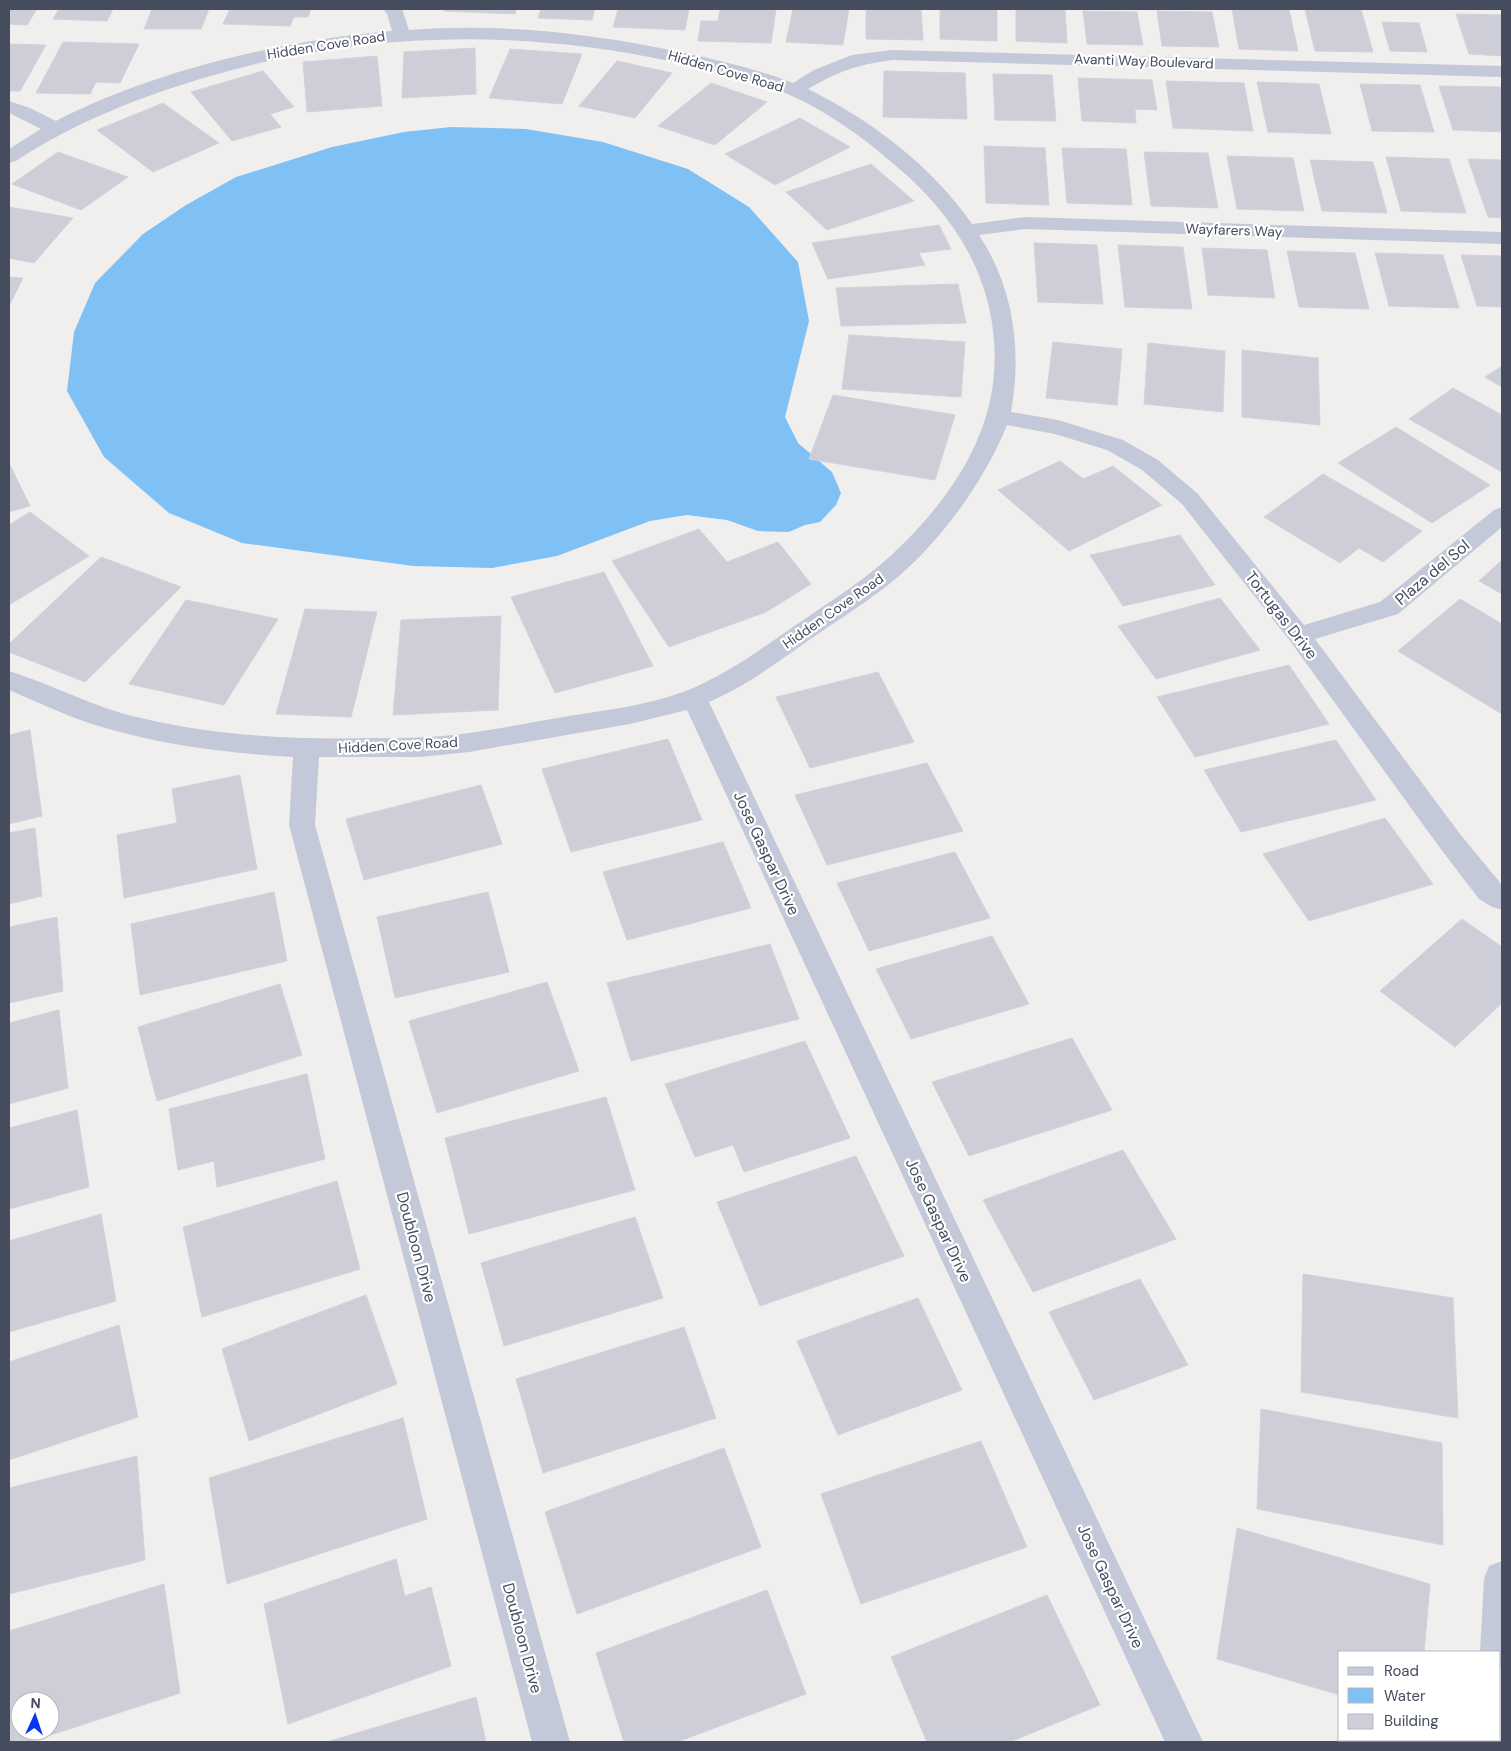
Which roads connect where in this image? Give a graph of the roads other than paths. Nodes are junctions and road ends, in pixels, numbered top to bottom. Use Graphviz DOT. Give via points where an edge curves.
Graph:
graph roads {
  1 [pos="392,9"];
  2 [pos="401,34"];
  3 [pos="1502,71"];
  4 [pos="794,90"];
  5 [pos="9,107"];
  6 [pos="54,128"];
  7 [pos="9,157"];
  8 [pos="966,231"];
  9 [pos="1502,238"];
  10 [pos="998,417"];
  11 [pos="1502,515"];
  12 [pos="1299,635"];
  13 [pos="9,680"];
  14 [pos="694,698"];
  15 [pos="306,749"];
  16 [pos="1502,899"];
  17 [pos="1502,1579"];
  18 [pos="1498,1651"];
  19 [pos="551,1742"];
  20 [pos="1184,1742"];
  1 -- 2 [label="street"];
  2 -- 4 [label="street, Hidden Cove Road" via="483,32 586,39 682,57"];
  2 -- 6 [label="street, Hidden Cove Road" via="294,48 246,58 148,89"];
  3 -- 4 [label="street, Avanti Way Boulevard" via="892,55 858,59 821,74"];
  4 -- 8 [label="street, Hidden Cove Road" via="887,147 945,200"];
  5 -- 6 [label="street"];
  6 -- 7 [label="street, Hidden Cove Road"];
  8 -- 9 [label="street, Wayfarers Way" via="1026,223"];
  8 -- 10 [label="street, Hidden Cove Road" via="995,289 1004,335"];
  10 -- 12 [label="street, Tortugas Drive" via="1058,426 1114,445 1150,465 1190,499"];
  10 -- 14 [label="street, Hidden Cove Road" via="962,490 912,551 871,587 744,673"];
  11 -- 12 [label="street, Plaza del Sol" via="1389,608"];
  12 -- 16 [label="street, Tortugas Drive" via="1450,841 1489,891"];
  13 -- 15 [label="street, Hidden Cove Road" via="108,719 162,732"];
  14 -- 15 [label="street, Hidden Cove Road" via="628,715 531,733 434,746"];
  14 -- 20 [label="street, Jose Gaspar Drive"];
  15 -- 19 [label="street, Doubloon Drive" via="302,825"];
  17 -- 18 [label="street"];
}
